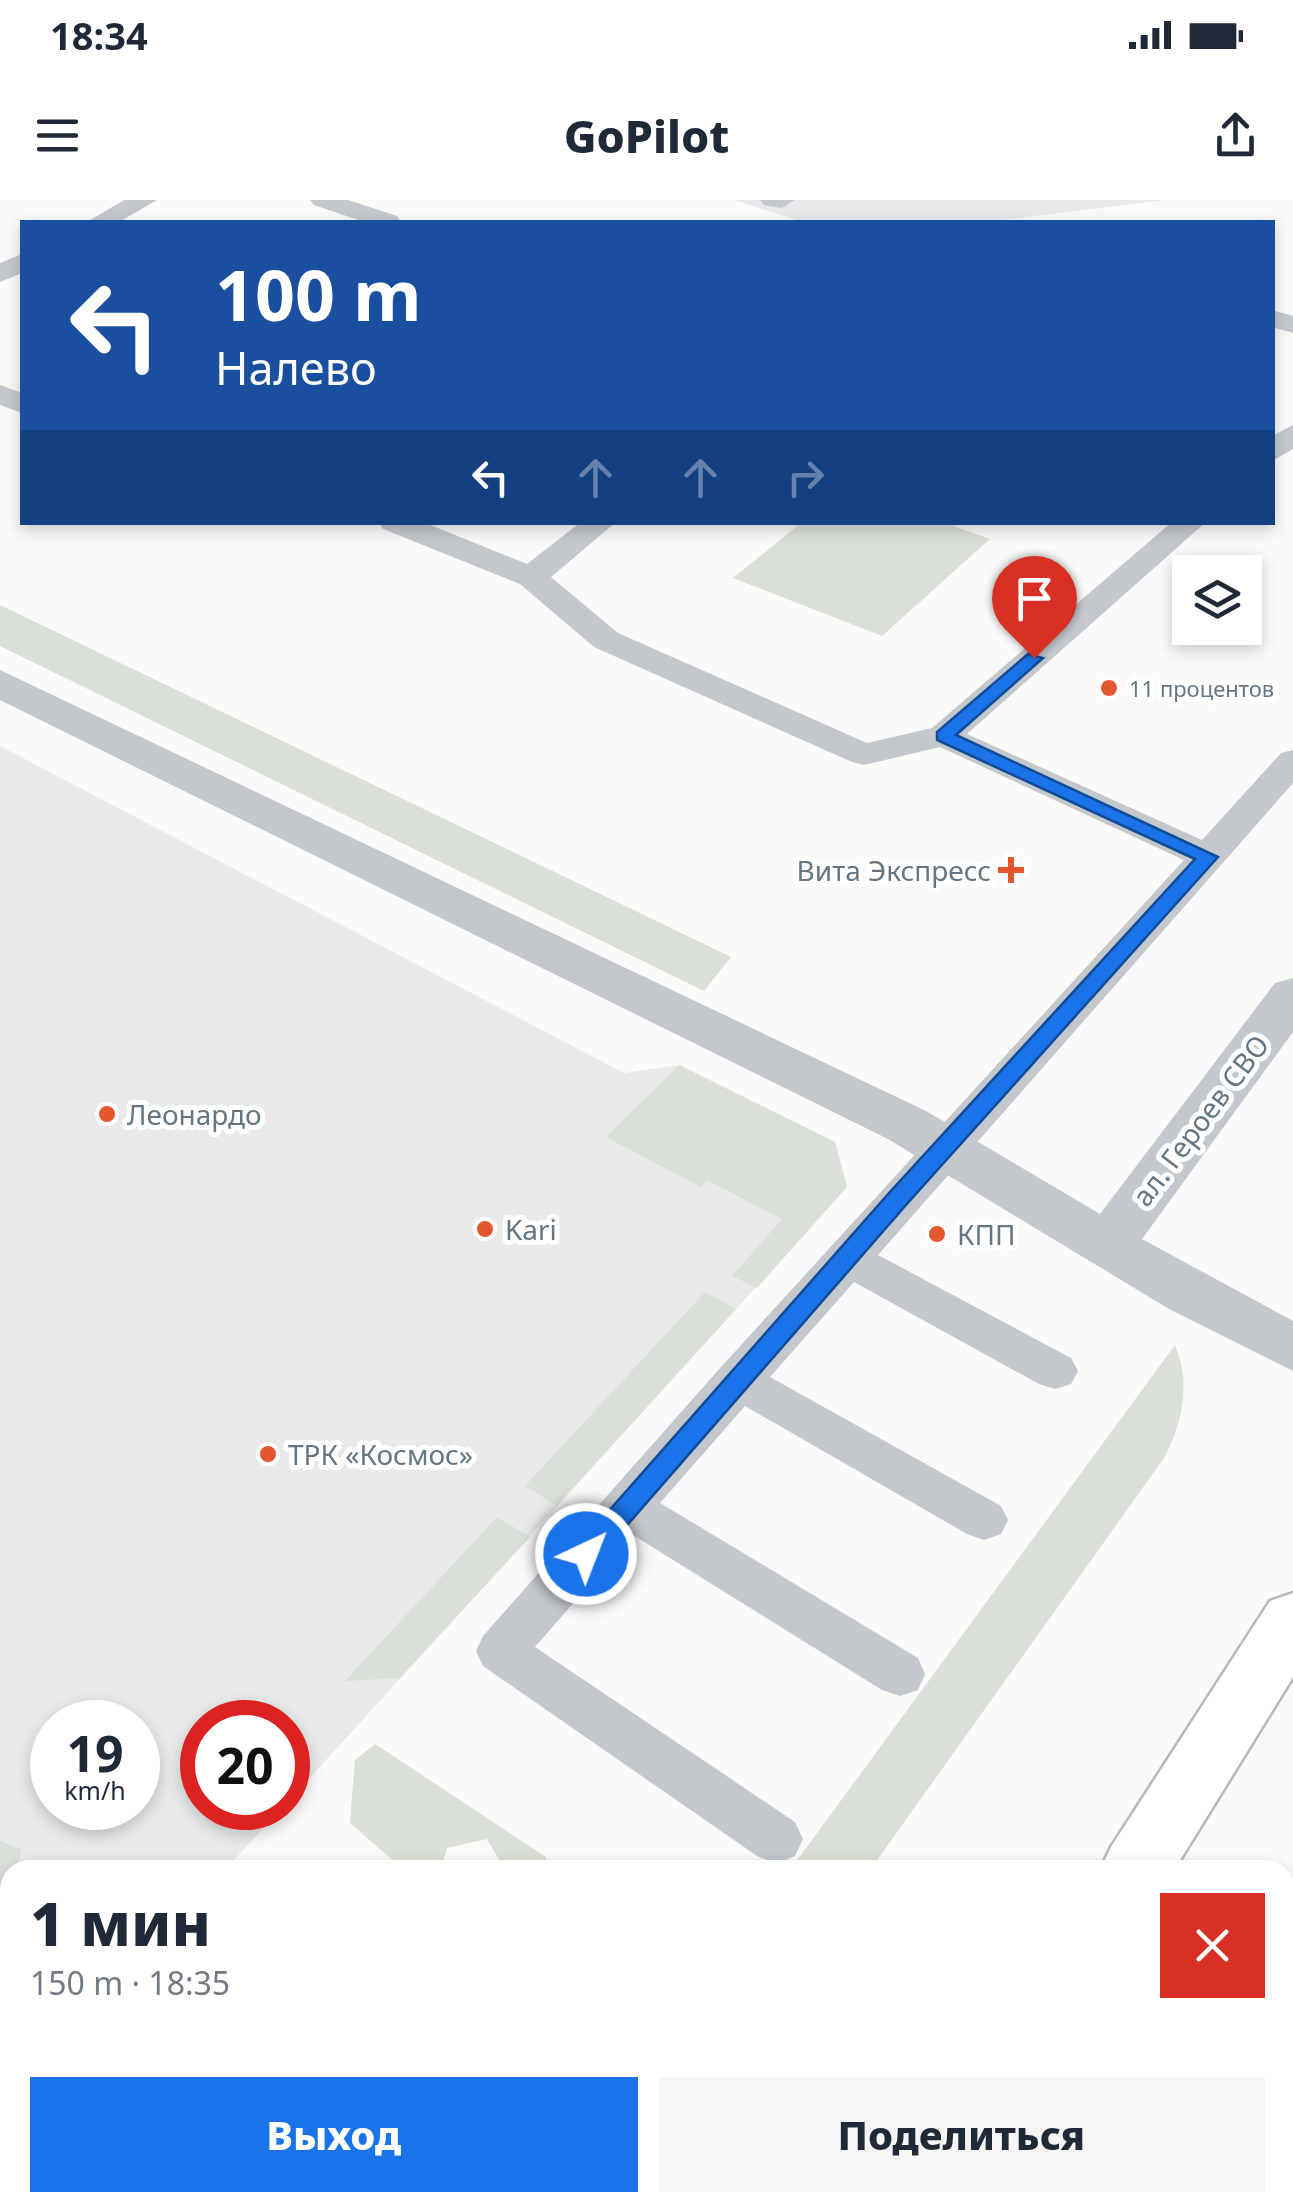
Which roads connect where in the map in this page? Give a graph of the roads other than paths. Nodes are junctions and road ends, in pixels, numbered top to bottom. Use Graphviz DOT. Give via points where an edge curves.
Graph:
graph roads {
  1 [pos="144,200"];
  2 [pos="323,200"];
  3 [pos="773,200"];
  4 [pos="782,200"];
  5 [pos="104,220"];
  6 [pos="382,220"];
  7 [pos="401,525"];
  8 [pos="597,525"];
  9 [pos="1187,525"];
  10 [pos="531,577"];
  11 [pos="0,684"];
  12 [pos="944,736"];
  13 [pos="1293,762"];
  14 [pos="1208,857"];
  15 [pos="1293,994"];
  16 [pos="944,1148"];
  17 [pos="1107,1245"];
  18 [pos="847,1258"];
  19 [pos="1293,1348"];
  20 [pos="1055,1370"];
  21 [pos="736,1380"];
  22 [pos="628,1508"];
  23 [pos="984,1520"];
  24 [pos="1293,1620"];
  25 [pos="900,1674"];
  26 [pos="776,1839"];
  27 [pos="1135,1857"];
  1 -- 5 [label="lane"];
  2 -- 6 [label="lane"];
  3 -- 4 [label="lane"];
  7 -- 10 [label="lane"];
  8 -- 10 [label="lane"];
  9 -- 12 [label="lane"];
  10 -- 12 [label="lane" via="606,640 864,754"];
  11 -- 16 [label="street"];
  12 -- 14 [label="lane"];
  13 -- 14 [label="lane"];
  14 -- 16 [label="lane"];
  15 -- 17 [label="street, ал. Героев СВО"];
  16 -- 17 [label="street"];
  16 -- 18 [label="lane"];
  17 -- 19 [label="street"];
  18 -- 20 [label="lane"];
  18 -- 21 [label="lane"];
  21 -- 22 [label="lane"];
  21 -- 23 [label="lane"];
  22 -- 25 [label="lane"];
  22 -- 26 [label="lane" via="501,1651"];
  24 -- 27 [label="main road"];
}
